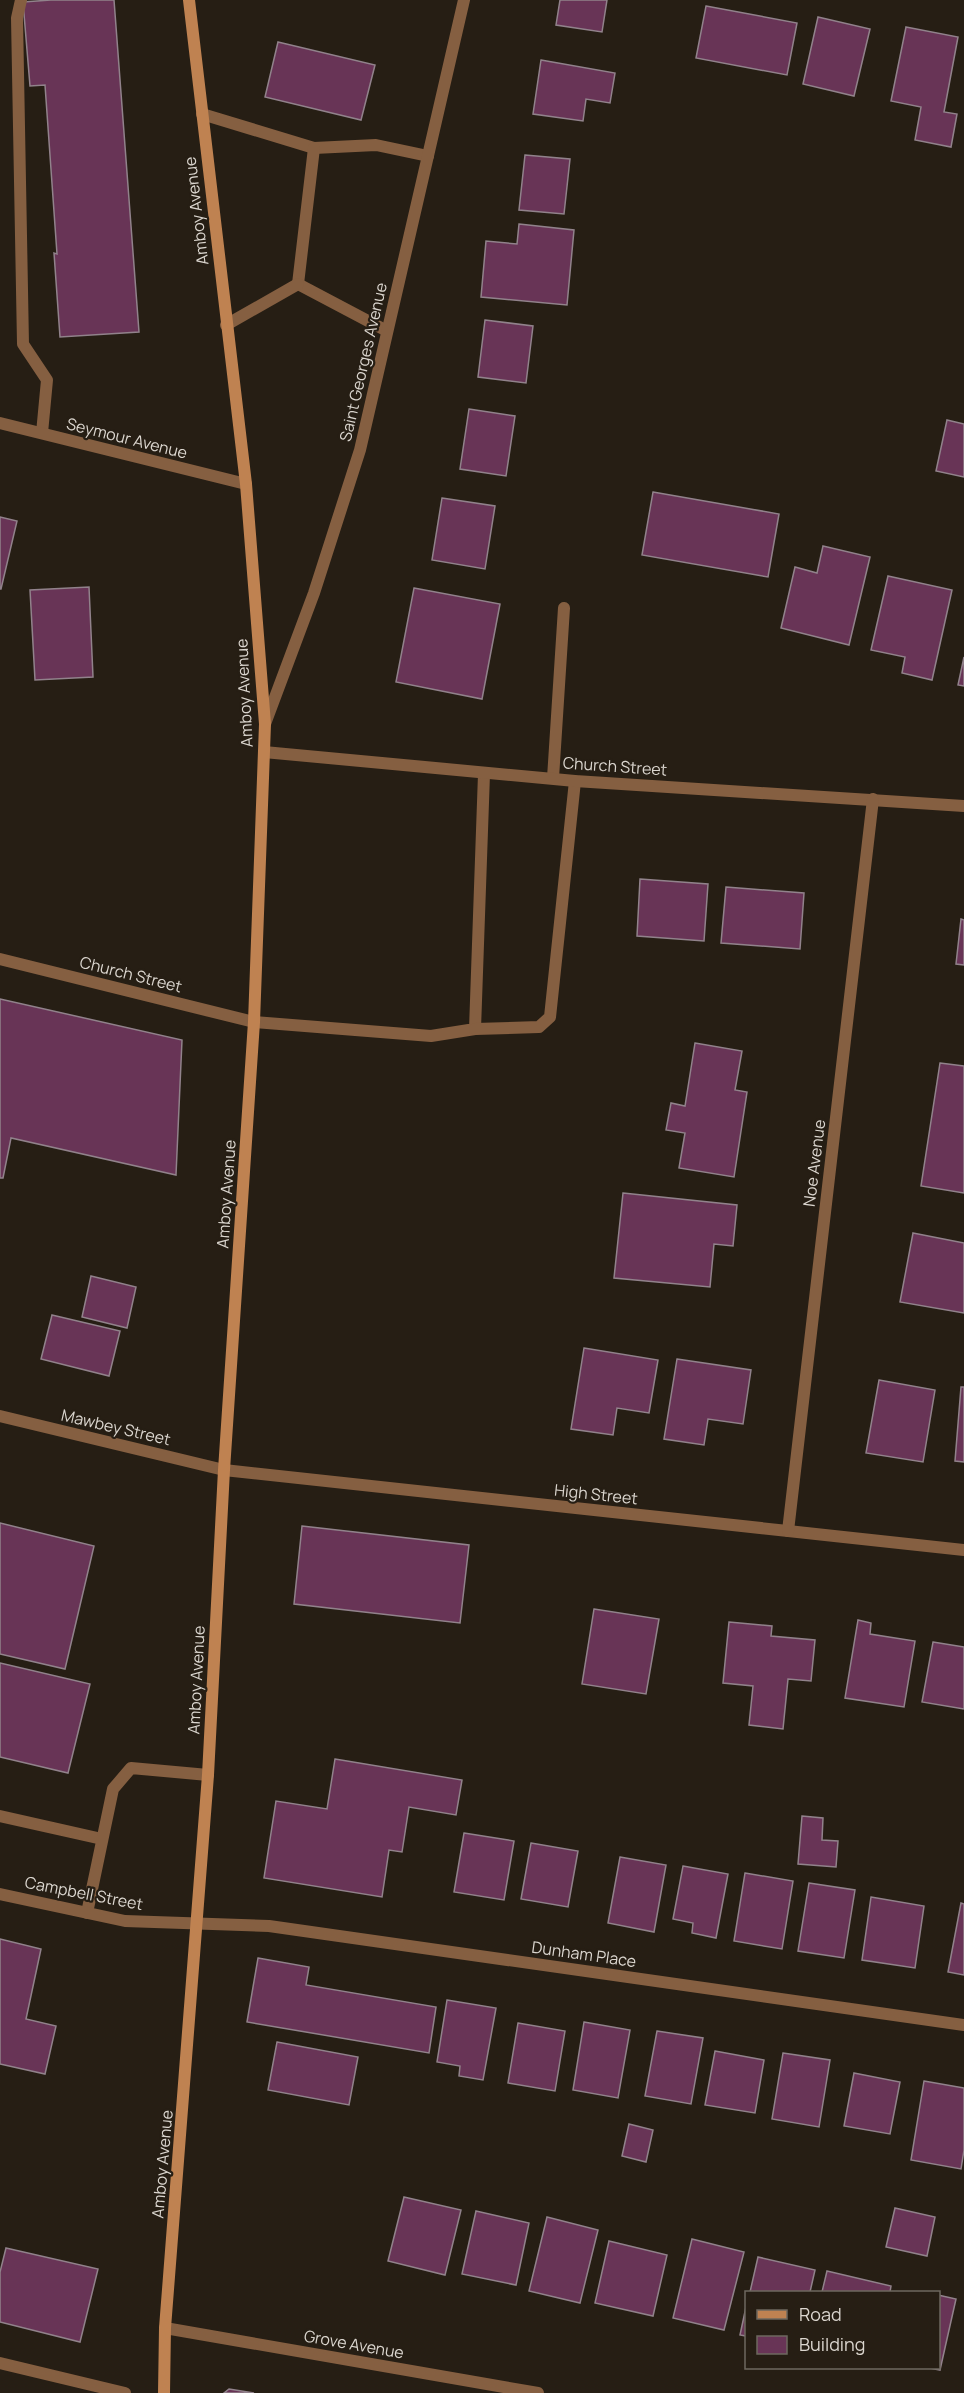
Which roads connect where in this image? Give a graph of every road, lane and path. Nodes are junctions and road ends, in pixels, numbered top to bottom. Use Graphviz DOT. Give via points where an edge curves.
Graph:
graph roads {
  1 [pos="21,0"];
  2 [pos="189,0"];
  3 [pos="464,0"];
  4 [pos="202,114"];
  5 [pos="314,148"];
  6 [pos="428,156"];
  7 [pos="298,284"];
  8 [pos="226,325"];
  9 [pos="387,331"];
  10 [pos="0,423"];
  11 [pos="42,434"];
  12 [pos="246,484"];
  13 [pos="564,609"];
  14 [pos="266,724"];
  15 [pos="264,752"];
  16 [pos="484,774"];
  17 [pos="553,778"];
  18 [pos="575,782"];
  19 [pos="873,799"];
  20 [pos="964,806"];
  21 [pos="0,959"];
  22 [pos="254,1022"];
  23 [pos="475,1029"];
  24 [pos="0,1416"];
  25 [pos="224,1470"];
  26 [pos="788,1531"];
  27 [pos="964,1550"];
  28 [pos="208,1775"];
  29 [pos="0,1816"];
  30 [pos="102,1839"];
  31 [pos="0,1894"];
  32 [pos="87,1913"];
  33 [pos="198,1924"];
  34 [pos="964,2025"];
  35 [pos="165,2328"];
  36 [pos="0,2363"];
  37 [pos="124,2393"];
  38 [pos="164,2393"];
  39 [pos="537,2393"];
  1 -- 11 [label="street" via="17,18 23,344 47,380"];
  2 -- 4 [label="main road, Amboy Avenue"];
  3 -- 6 [label="street, Saint Georges Avenue"];
  4 -- 5 [label="street"];
  4 -- 8 [label="main road, Amboy Avenue"];
  5 -- 6 [label="street" via="376,145"];
  5 -- 7 [label="street"];
  6 -- 9 [label="street, Saint Georges Avenue"];
  7 -- 8 [label="street"];
  7 -- 9 [label="street"];
  8 -- 12 [label="main road, Amboy Avenue"];
  9 -- 14 [label="street, Saint Georges Avenue" via="360,450"];
  10 -- 11 [label="street, Seymour Avenue"];
  11 -- 12 [label="street, Seymour Avenue"];
  12 -- 14 [label="main road, Amboy Avenue"];
  13 -- 17 [label="street"];
  14 -- 15 [label="main road, Amboy Avenue"];
  15 -- 16 [label="street, Church Street"];
  15 -- 22 [label="main road, Amboy Avenue"];
  16 -- 17 [label="street, Church Street"];
  16 -- 23 [label="street"];
  17 -- 18 [label="street, Church Street"];
  18 -- 19 [label="street, Church Street"];
  18 -- 23 [label="street, Church Street" via="550,1017 539,1027"];
  19 -- 20 [label="street, Church Street"];
  19 -- 26 [label="street, Noe Avenue"];
  21 -- 22 [label="street, Church Street"];
  22 -- 23 [label="street, Church Street" via="431,1036"];
  22 -- 25 [label="main road, Amboy Avenue"];
  24 -- 25 [label="street, Mawbey Street"];
  25 -- 26 [label="street, High Street"];
  25 -- 28 [label="main road, Amboy Avenue"];
  26 -- 27 [label="street, High Street"];
  28 -- 30 [label="street" via="131,1768 113,1789"];
  28 -- 33 [label="main road, Amboy Avenue"];
  29 -- 30 [label="street"];
  30 -- 32 [label="street"];
  31 -- 32 [label="street, Campbell Street"];
  32 -- 33 [label="street, Campbell Street" via="125,1921"];
  33 -- 34 [label="street, Dunham Place" via="269,1926"];
  33 -- 35 [label="main road, Amboy Avenue"];
  35 -- 38 [label="main road, Amboy Avenue"];
  35 -- 39 [label="street, Grove Avenue"];
  36 -- 37 [label="street"];
}
